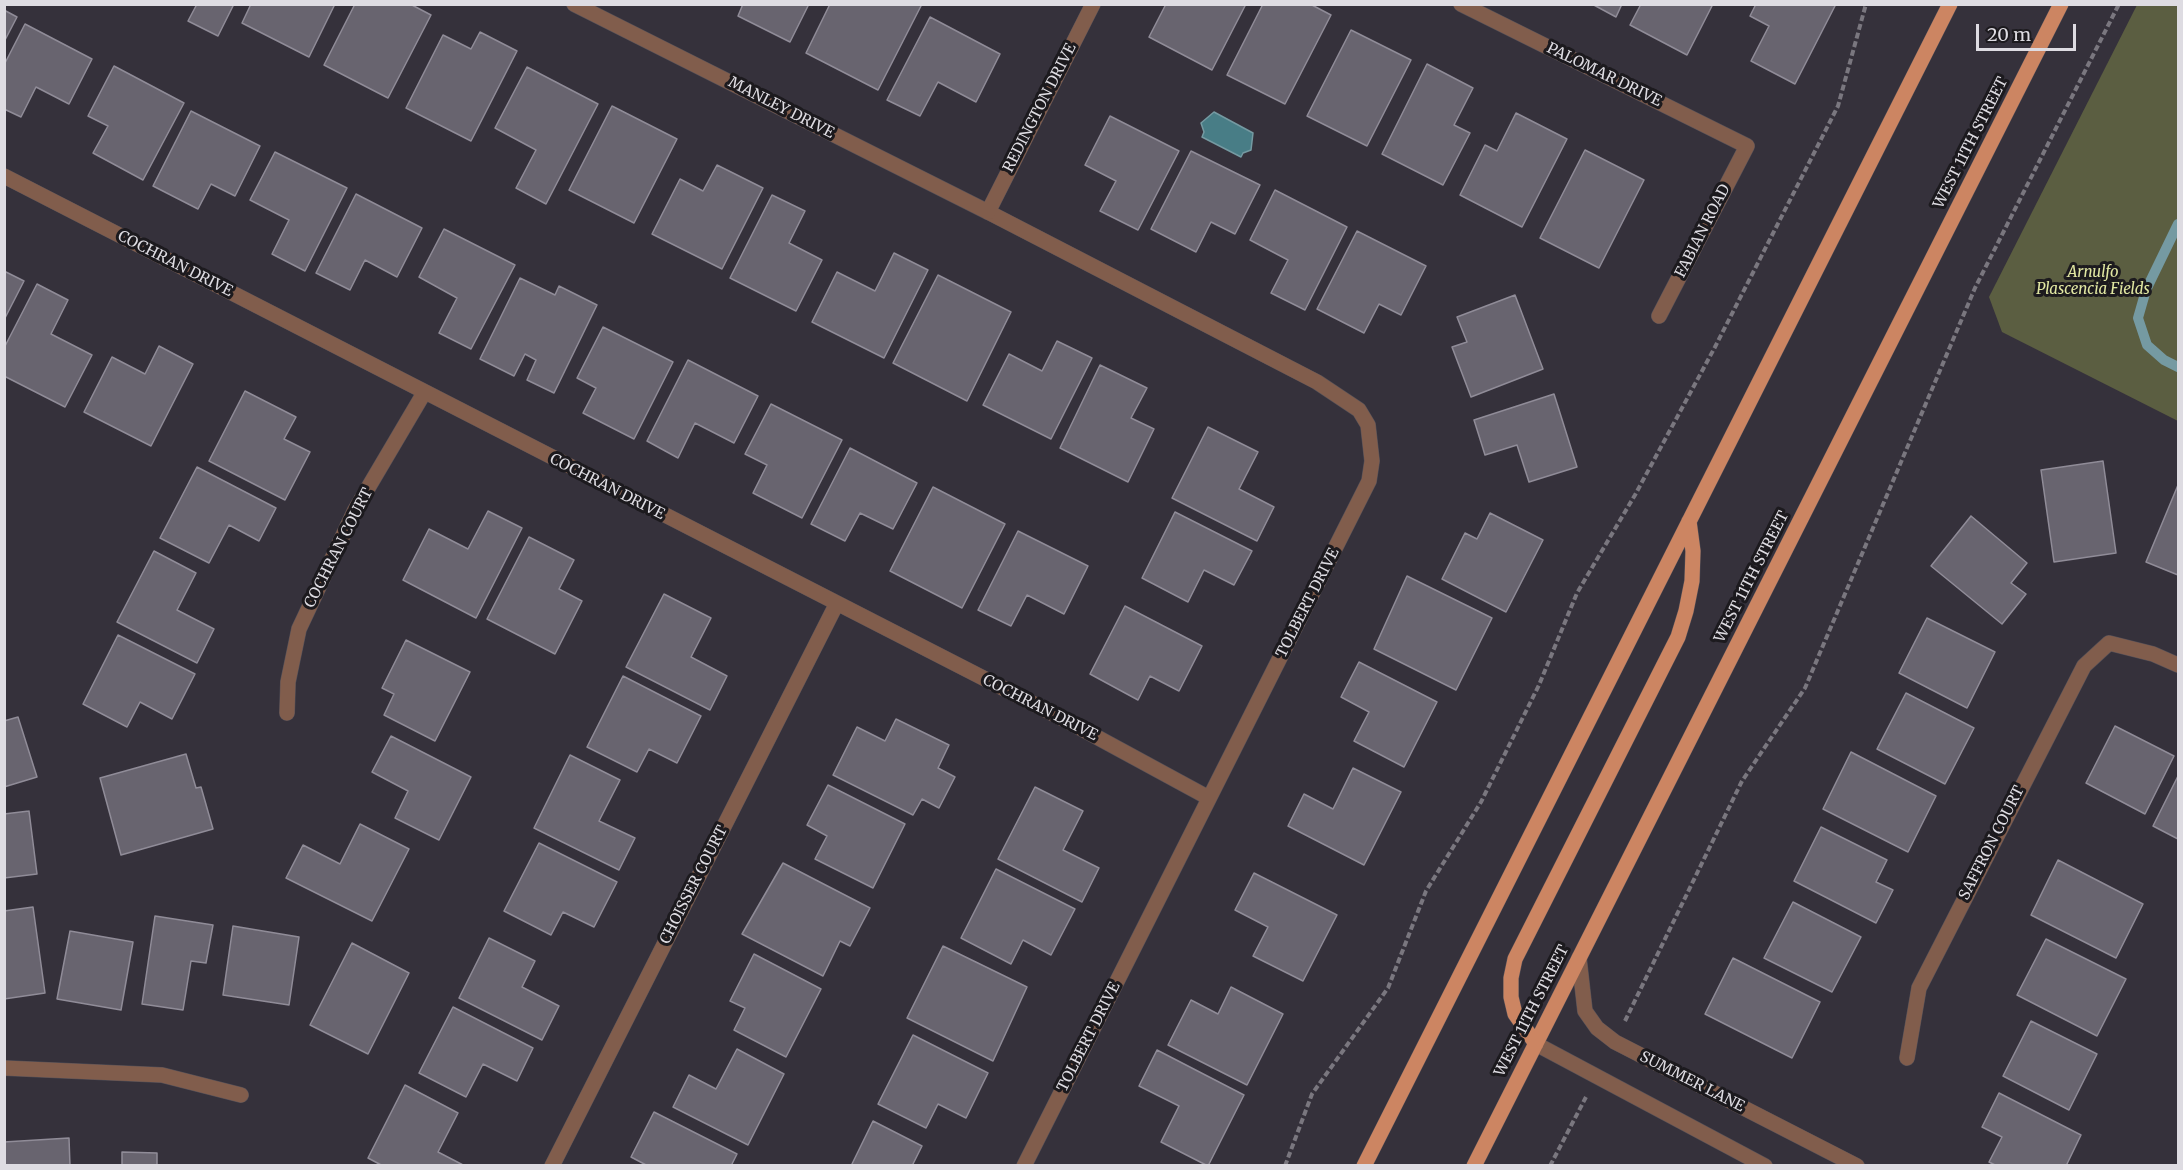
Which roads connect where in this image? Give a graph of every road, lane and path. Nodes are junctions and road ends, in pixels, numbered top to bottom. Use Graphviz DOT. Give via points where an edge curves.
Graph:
graph roads {
  1 [pos="574,4"];
  2 [pos="1093,4"];
  3 [pos="1461,4"];
  4 [pos="1866,4"];
  5 [pos="1950,4"];
  6 [pos="2061,4"];
  7 [pos="2119,4"];
  8 [pos="1747,146"];
  9 [pos="4,176"];
  10 [pos="988,212"];
  11 [pos="1659,316"];
  12 [pos="424,393"];
  13 [pos="1689,521"];
  14 [pos="836,605"];
  15 [pos="2178,665"];
  16 [pos="287,713"];
  17 [pos="1209,798"];
  18 [pos="1579,958"];
  19 [pos="1637,997"];
  20 [pos="1536,1044"];
  21 [pos="1907,1058"];
  22 [pos="4,1068"];
  23 [pos="241,1095"];
  24 [pos="1572,1125"];
  25 [pos="552,1166"];
  26 [pos="1024,1166"];
  27 [pos="1285,1166"];
  28 [pos="1364,1166"];
  29 [pos="1474,1166"];
  30 [pos="1550,1166"];
  31 [pos="1765,1166"];
  32 [pos="1857,1166"];
  1 -- 10 [label="street, MANLEY DRIVE"];
  2 -- 10 [label="street, REDINGTON DRIVE"];
  3 -- 8 [label="street, PALOMAR DRIVE"];
  4 -- 27 [label="path" via="1838,106 1635,495 1577,592 1539,685 1481,802 1426,891 1388,988 1312,1094"];
  5 -- 13 [label="main road"];
  6 -- 18 [label="main road, WEST 11TH STREET"];
  7 -- 19 [label="path" via="1976,288 1806,688 1742,781"];
  8 -- 11 [label="street, FABIAN ROAD"];
  9 -- 12 [label="street, COCHRAN DRIVE"];
  10 -- 17 [label="street, TOLBERT DRIVE" via="1317,382 1359,410 1368,425 1372,462 1369,481"];
  12 -- 14 [label="street, COCHRAN DRIVE"];
  12 -- 16 [label="street, COCHRAN COURT" via="355,510 299,629 288,682"];
  13 -- 20 [label="main road" via="1692,581 1678,637 1515,959 1510,978 1515,1014"];
  13 -- 28 [label="main road"];
  14 -- 17 [label="street, COCHRAN DRIVE" via="1069,722"];
  14 -- 25 [label="street, CHOISSER COURT"];
  15 -- 21 [label="street, SAFFRON COURT" via="2109,643 2084,666 1918,988"];
  17 -- 26 [label="street, TOLBERT DRIVE"];
  18 -- 20 [label="main road, WEST 11TH STREET"];
  18 -- 32 [label="street, SUMMER LANE" via="1585,1011 1597,1028 1615,1042"];
  20 -- 29 [label="main road, WEST 11TH STREET"];
  20 -- 31 [label="street"];
  22 -- 23 [label="street" via="162,1075"];
  24 -- 30 [label="path"];
}
